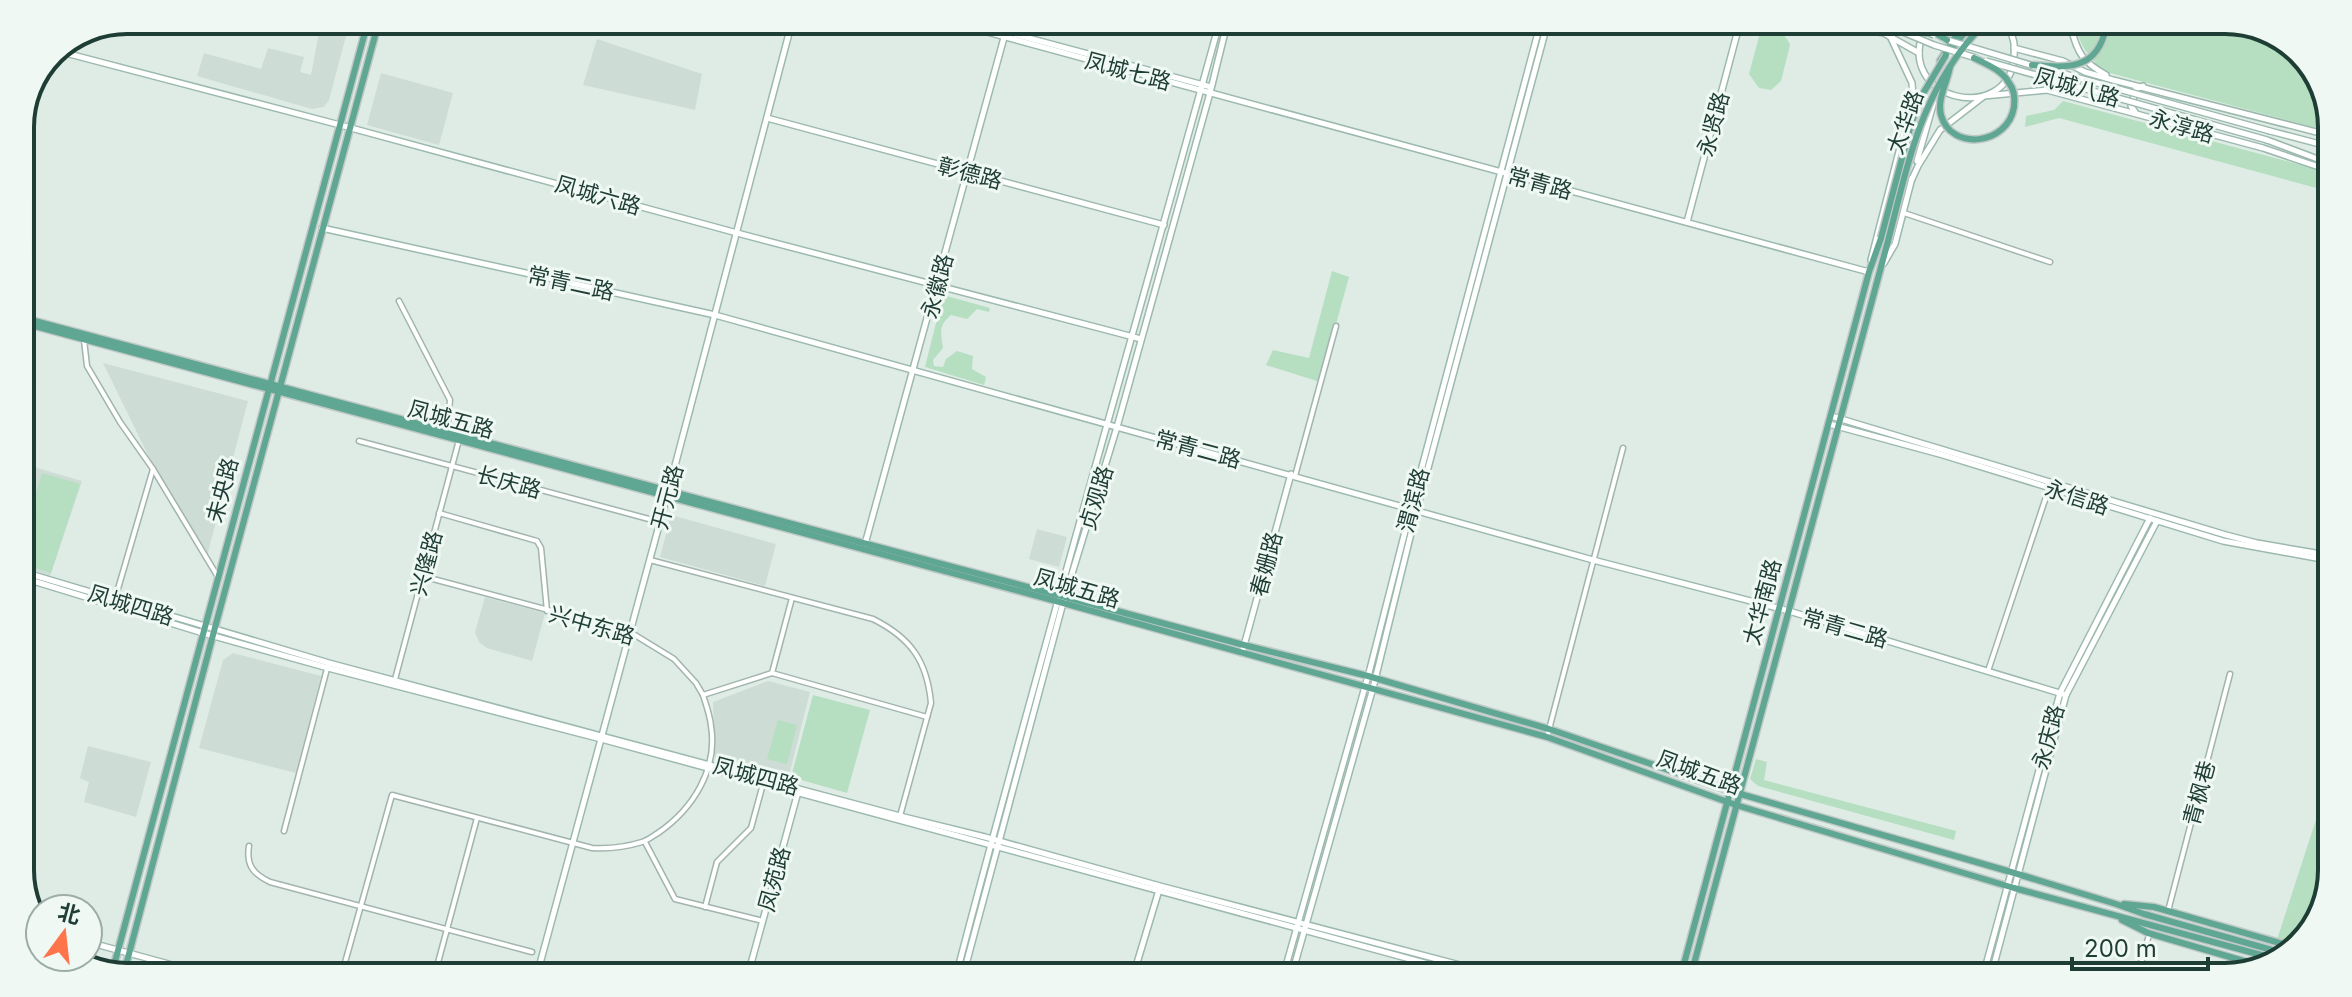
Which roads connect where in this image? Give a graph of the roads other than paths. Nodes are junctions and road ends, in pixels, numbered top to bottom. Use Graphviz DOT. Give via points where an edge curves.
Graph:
graph roads {
  1 [pos="364,34"];
  2 [pos="375,34"];
  3 [pos="789,34"];
  4 [pos="1005,34"];
  5 [pos="1216,34"];
  6 [pos="1225,34"];
  7 [pos="1538,34"];
  8 [pos="1544,34"];
  9 [pos="1737,34"];
  10 [pos="1883,34"];
  11 [pos="1886,34"];
  12 [pos="1908,34"];
  13 [pos="1922,34"];
  14 [pos="1931,34"];
  15 [pos="1937,34"];
  16 [pos="1957,34"];
  17 [pos="1964,34"];
  18 [pos="1975,34"];
  19 [pos="2073,34"];
  20 [pos="2104,34"];
  21 [pos="2012,35"];
  22 [pos="1890,36"];
  23 [pos="1947,40"];
  24 [pos="2014,48"];
  25 [pos="1919,53"];
  26 [pos="70,54"];
  27 [pos="1974,58"];
  28 [pos="1951,61"];
  29 [pos="2032,65"];
  30 [pos="1938,68"];
  31 [pos="2113,80"];
  32 [pos="2144,86"];
  33 [pos="1202,87"];
  34 [pos="1211,90"];
  35 [pos="1940,90"];
  36 [pos="1984,96"];
  37 [pos="2135,112"];
  38 [pos="767,118"];
  39 [pos="340,125"];
  40 [pos="349,127"];
  41 [pos="2307,130"];
  42 [pos="2318,133"];
  43 [pos="2318,138"];
  44 [pos="2318,144"];
  45 [pos="2263,148"];
  46 [pos="2318,160"];
  47 [pos="2318,161"];
  48 [pos="2318,167"];
  49 [pos="968,172"];
  50 [pos="1503,173"];
  51 [pos="1912,179"];
  52 [pos="1904,213"];
  53 [pos="1686,222"];
  54 [pos="1165,225"];
  55 [pos="1172,227"];
  56 [pos="322,228"];
  57 [pos="737,233"];
  58 [pos="1884,240"];
  59 [pos="2050,262"];
  60 [pos="1869,272"];
  61 [pos="1878,274"];
  62 [pos="937,285"];
  63 [pos="399,301"];
  64 [pos="715,315"];
  65 [pos="34,324"];
  66 [pos="34,324"];
  67 [pos="1336,326"];
  68 [pos="1133,338"];
  69 [pos="84,339"];
  70 [pos="1141,339"];
  71 [pos="914,370"];
  72 [pos="269,386"];
  73 [pos="279,389"];
  74 [pos="1830,420"];
  75 [pos="1839,422"];
  76 [pos="1109,425"];
  77 [pos="1117,427"];
  78 [pos="447,431"];
  79 [pos="459,440"];
  80 [pos="359,441"];
  81 [pos="1623,448"];
  82 [pos="451,466"];
  83 [pos="153,469"];
  84 [pos="1293,475"];
  85 [pos="2050,486"];
  86 [pos="668,493"];
  87 [pos="1414,508"];
  88 [pos="439,513"];
  89 [pos="2150,516"];
  90 [pos="2158,518"];
  91 [pos="660,522"];
  92 [pos="864,546"];
  93 [pos="2318,556"];
  94 [pos="650,560"];
  95 [pos="1593,560"];
  96 [pos="34,576"];
  97 [pos="422,576"];
  98 [pos="218,577"];
  99 [pos="34,581"];
  100 [pos="792,598"];
  101 [pos="1061,598"];
  102 [pos="113,602"];
  103 [pos="1778,610"];
  104 [pos="547,611"];
  105 [pos="1789,611"];
  106 [pos="204,630"];
  107 [pos="213,632"];
  108 [pos="630,632"];
  109 [pos="1244,645"];
  110 [pos="1242,653"];
  111 [pos="328,665"];
  112 [pos="1988,671"];
  113 [pos="772,673"];
  114 [pos="2230,674"];
  115 [pos="1372,677"];
  116 [pos="394,683"];
  117 [pos="1369,687"];
  118 [pos="2063,694"];
  119 [pos="703,695"];
  120 [pos="927,717"];
  121 [pos="1548,733"];
  122 [pos="602,737"];
  123 [pos="708,766"];
  124 [pos="763,784"];
  125 [pos="799,790"];
  126 [pos="1730,791"];
  127 [pos="1740,794"];
  128 [pos="1728,801"];
  129 [pos="1736,805"];
  130 [pos="900,816"];
  131 [pos="477,817"];
  132 [pos="284,831"];
  133 [pos="645,842"];
  134 [pos="991,842"];
  135 [pos="573,843"];
  136 [pos="999,844"];
  137 [pos="249,846"];
  138 [pos="2015,873"];
  139 [pos="2011,886"];
  140 [pos="1159,889"];
  141 [pos="2116,904"];
  142 [pos="361,906"];
  143 [pos="705,907"];
  144 [pos="2168,911"];
  145 [pos="2116,916"];
  146 [pos="763,921"];
  147 [pos="1302,926"];
  148 [pos="447,929"];
  149 [pos="2149,935"];
  150 [pos="2282,944"];
  151 [pos="104,947"];
  152 [pos="118,951"];
  153 [pos="532,952"];
  154 [pos="2267,952"];
  155 [pos="2268,952"];
  156 [pos="129,954"];
  157 [pos="2243,961"];
  158 [pos="115,962"];
  159 [pos="127,963"];
  160 [pos="164,963"];
  161 [pos="345,963"];
  162 [pos="438,963"];
  163 [pos="540,963"];
  164 [pos="751,963"];
  165 [pos="959,963"];
  166 [pos="966,963"];
  167 [pos="1137,963"];
  168 [pos="1288,963"];
  169 [pos="1294,963"];
  170 [pos="1428,963"];
  171 [pos="1450,963"];
  172 [pos="1684,963"];
  173 [pos="1694,963"];
  174 [pos="1987,963"];
  175 [pos="1994,963"];
  176 [pos="2141,963"];
  1 -- 39 [label="main road, 未央路"];
  2 -- 40 [label="main road, 未央路"];
  3 -- 38 [label="street, 开元路"];
  4 -- 33 [label="street, 凤城七路"];
  4 -- 49 [label="street, 永徽路"];
  5 -- 33 [label="street, 贞观路"];
  6 -- 34 [label="street, 贞观路"];
  7 -- 50 [label="street, 渭滨路"];
  8 -- 50 [label="street, 渭滨路"];
  9 -- 53 [label="street, 永贤路"];
  10 -- 22 [label="street"];
  11 -- 22 [label="street"];
  12 -- 27 [label="street, 凤城八路, bridge"];
  13 -- 25 [label="street"];
  14 -- 23 [label="street, 凤城八路, bridge"];
  15 -- 23 [label="main road, bridge"];
  16 -- 30 [label="main road, bridge"];
  17 -- 30 [label="main road, 太华路, bridge"];
  18 -- 28 [label="main road, 太华路, bridge"];
  19 -- 31 [label="street" via="2089,66"];
  20 -- 29 [label="main road, bridge" via="2090,58 2077,65"];
  21 -- 24 [label="street"];
  22 -- 25 [label="street"];
  22 -- 60 [label="street" via="1912,83 1913,97"];
  23 -- 29 [label="street, 凤城八路, bridge"];
  24 -- 31 [label="street, 永淳路"];
  24 -- 36 [label="street" via="2007,78"];
  25 -- 35 [label="street" via="1922,68"];
  26 -- 39 [label="street, 凤城六路"];
  27 -- 28 [label="main road, bridge" via="2003,75 2013,92 2010,120 1989,138 1962,136 1941,117"];
  27 -- 46 [label="street, 凤城八路, bridge" via="2267,140"];
  28 -- 58 [label="main road, 太华路, bridge" via="1922,119"];
  29 -- 44 [label="street, 凤城八路, bridge"];
  30 -- 58 [label="main road, 太华路, bridge" via="1911,124"];
  31 -- 32 [label="street, 永淳路"];
  32 -- 37 [label="street" via="2136,89 2131,106"];
  32 -- 41 [label="street, 永淳路"];
  33 -- 34 [label="street, 凤城七路"];
  33 -- 54 [label="street, 贞观路"];
  34 -- 50 [label="street, 常青路"];
  34 -- 55 [label="street, 贞观路"];
  35 -- 36 [label="street, 永淳路" via="1954,97"];
  35 -- 51 [label="street"];
  36 -- 37 [label="street, 永淳路" via="2047,90"];
  36 -- 51 [label="street" via="1940,130"];
  37 -- 45 [label="street, 永淳路"];
  38 -- 49 [label="street, 彰德路"];
  38 -- 57 [label="street, 开元路"];
  39 -- 40 [label="street, 凤城六路"];
  39 -- 72 [label="main road, 未央路"];
  40 -- 56 [label="main road, 未央路"];
  40 -- 57 [label="street, 凤城六路"];
  41 -- 42 [label="street, 永淳路"];
  41 -- 43 [label="street"];
  45 -- 47 [label="street"];
  45 -- 48 [label="street, 永淳路"];
  49 -- 54 [label="street, 彰德路"];
  49 -- 62 [label="street, 永徽路"];
  50 -- 53 [label="street, 常青路"];
  50 -- 87 [label="street, 渭滨路"];
  51 -- 52 [label="street"];
  52 -- 59 [label="street"];
  52 -- 61 [label="street"];
  53 -- 60 [label="street, 常青路"];
  54 -- 55 [label="street, 彰德路"];
  54 -- 68 [label="street, 贞观路"];
  55 -- 70 [label="street, 贞观路"];
  56 -- 64 [label="street, 常青二路"];
  56 -- 73 [label="main road, 未央路"];
  57 -- 62 [label="street, 凤城六路"];
  57 -- 64 [label="street, 开元路"];
  58 -- 60 [label="main road, 太华南路"];
  58 -- 61 [label="main road, 太华南路"];
  60 -- 74 [label="main road, 太华南路"];
  61 -- 75 [label="main road, 太华南路"];
  62 -- 68 [label="street, 凤城六路"];
  62 -- 71 [label="street, 永徽路"];
  63 -- 78 [label="street" via="450,400"];
  64 -- 71 [label="street, 常青二路"];
  64 -- 86 [label="street, 开元路"];
  65 -- 72 [label="main road, 凤城五路"];
  66 -- 69 [label="main road, 凤城五路"];
  67 -- 84 [label="street"];
  68 -- 70 [label="street, 凤城六路"];
  68 -- 76 [label="street, 贞观路"];
  69 -- 72 [label="main road, 凤城五路"];
  69 -- 83 [label="street" via="87,366"];
  70 -- 77 [label="street, 贞观路"];
  71 -- 76 [label="street, 常青二路"];
  71 -- 92 [label="street, 永徽路"];
  72 -- 73 [label="main road, 凤城五路"];
  72 -- 98 [label="main road, 未央路"];
  73 -- 78 [label="main road, 凤城五路"];
  73 -- 79 [label="main road, 凤城五路"];
  73 -- 107 [label="main road, 未央路"];
  74 -- 75 [label="street, 永信路"];
  74 -- 103 [label="main road, 太华南路"];
  75 -- 85 [label="street, 永信路"];
  75 -- 105 [label="main road, 太华南路"];
  76 -- 77 [label="street, 常青二路"];
  76 -- 101 [label="street, 贞观路"];
  77 -- 84 [label="street, 常青二路"];
  77 -- 101 [label="street, 贞观路"];
  78 -- 86 [label="main road, 凤城五路"];
  79 -- 82 [label="street, 兴隆路"];
  79 -- 86 [label="main road, 凤城五路"];
  80 -- 82 [label="street, 长庆路"];
  81 -- 95 [label="street"];
  82 -- 88 [label="street, 兴隆路"];
  82 -- 91 [label="street, 长庆路"];
  83 -- 98 [label="street"];
  83 -- 102 [label="street"];
  84 -- 87 [label="street, 常青二路"];
  84 -- 109 [label="street, 春姗路"];
  85 -- 89 [label="street, 永信路"];
  85 -- 112 [label="street"];
  86 -- 91 [label="street, 开元路"];
  86 -- 92 [label="main road, 凤城五路"];
  87 -- 95 [label="street, 常青二路"];
  87 -- 115 [label="street, 渭滨路"];
  88 -- 97 [label="street, 兴隆路"];
  88 -- 104 [label="street" via="537,541"];
  89 -- 90 [label="street, 永信路"];
  89 -- 118 [label="street, 永庆路"];
  90 -- 93 [label="street, 永信路" via="2233,544"];
  90 -- 118 [label="street, 永庆路"];
  91 -- 94 [label="street, 开元路"];
  92 -- 101 [label="main road, 凤城五路"];
  94 -- 100 [label="street"];
  94 -- 108 [label="street, 开元路"];
  95 -- 103 [label="street, 常青二路"];
  95 -- 121 [label="street"];
  96 -- 102 [label="street, 凤城四路"];
  97 -- 104 [label="street, 兴中东路"];
  97 -- 116 [label="street, 兴隆路"];
  98 -- 106 [label="main road, 未央路"];
  99 -- 102 [label="street, 凤城四路"];
  100 -- 113 [label="street"];
  100 -- 120 [label="street" via="873,619 904,638 929,685"];
  101 -- 109 [label="main road, 凤城五路"];
  101 -- 110 [label="main road, 凤城五路"];
  101 -- 134 [label="street, 贞观路"];
  101 -- 136 [label="street, 贞观路"];
  102 -- 106 [label="street, 凤城四路"];
  103 -- 105 [label="street, 常青二路"];
  103 -- 126 [label="main road, 太华南路"];
  104 -- 108 [label="street, 兴中东路"];
  105 -- 112 [label="street, 常青二路"];
  105 -- 127 [label="main road, 太华南路"];
  106 -- 107 [label="street, 凤城四路"];
  106 -- 152 [label="main road, 未央路"];
  107 -- 111 [label="street, 凤城四路"];
  107 -- 156 [label="main road, 未央路"];
  108 -- 119 [label="street, 兴中东路" via="674,659"];
  108 -- 122 [label="street, 开元路"];
  109 -- 110 [label="street, 春姗路"];
  109 -- 115 [label="main road, 凤城五路"];
  110 -- 117 [label="main road, 凤城五路"];
  111 -- 116 [label="street, 凤城四路"];
  111 -- 132 [label="street"];
  112 -- 118 [label="street, 常青二路"];
  113 -- 119 [label="street"];
  113 -- 120 [label="street"];
  114 -- 144 [label="street, 青枫巷"];
  115 -- 117 [label="street, 渭滨路"];
  115 -- 121 [label="main road, 凤城五路"];
  116 -- 122 [label="street, 凤城四路"];
  117 -- 121 [label="main road, 凤城五路"];
  117 -- 147 [label="street, 渭滨路"];
  118 -- 138 [label="street, 永庆路"];
  119 -- 123 [label="street" via="712,726"];
  120 -- 130 [label="street"];
  121 -- 126 [label="main road, 凤城五路"];
  121 -- 128 [label="main road, 凤城五路"];
  122 -- 123 [label="street, 凤城四路"];
  122 -- 135 [label="street, 开元路"];
  123 -- 124 [label="street, 凤城四路"];
  123 -- 125 [label="street, 凤城四路"];
  123 -- 133 [label="street" via="692,802"];
  124 -- 125 [label="street, 凤城四路"];
  124 -- 143 [label="street" via="751,828 717,862"];
  125 -- 130 [label="street, 凤城四路"];
  125 -- 134 [label="street, 凤城四路"];
  125 -- 146 [label="street, 凤苑路"];
  126 -- 127 [label="main road, 凤城五路"];
  126 -- 128 [label="main road, 太华南路"];
  127 -- 129 [label="main road, 太华南路"];
  127 -- 138 [label="main road, 凤城五路"];
  128 -- 129 [label="main road, 凤城五路"];
  128 -- 172 [label="main road, 太华南路"];
  129 -- 139 [label="main road, 凤城五路"];
  129 -- 173 [label="main road, 太华南路"];
  130 -- 134 [label="street, 凤城四路"];
  131 -- 135 [label="street"];
  131 -- 142 [label="street" via="392,795"];
  131 -- 148 [label="street"];
  133 -- 135 [label="street" via="610,849"];
  133 -- 143 [label="street" via="675,899"];
  134 -- 136 [label="street, 凤城四路"];
  134 -- 165 [label="street, 贞观路"];
  135 -- 163 [label="street, 开元路"];
  136 -- 140 [label="street, 凤城四路"];
  136 -- 166 [label="street, 贞观路"];
  137 -- 142 [label="street" via="249,867 257,876"];
  138 -- 139 [label="street, 永庆路"];
  138 -- 141 [label="main road, 凤城五路"];
  139 -- 145 [label="main road, 凤城五路"];
  139 -- 174 [label="street, 永庆路"];
  139 -- 175 [label="street, 永庆路"];
  140 -- 147 [label="street, 凤城四路"];
  140 -- 167 [label="street"];
  141 -- 144 [label="main road"];
  141 -- 155 [label="main road"];
  142 -- 148 [label="street"];
  142 -- 161 [label="street"];
  143 -- 146 [label="street"];
  144 -- 150 [label="main road"];
  145 -- 154 [label="main road"];
  145 -- 157 [label="main road" via="2148,933"];
  146 -- 164 [label="street, 凤苑路"];
  147 -- 168 [label="street, 渭滨路"];
  147 -- 169 [label="street, 渭滨路"];
  147 -- 170 [label="street, 凤城四路"];
  147 -- 171 [label="street, 凤城四路"];
  148 -- 153 [label="street"];
  148 -- 162 [label="street"];
  149 -- 176 [label="street"];
  151 -- 152 [label="street"];
  152 -- 156 [label="street"];
  152 -- 158 [label="main road, 未央路"];
  156 -- 159 [label="main road, 未央路"];
  156 -- 160 [label="street"];
}
